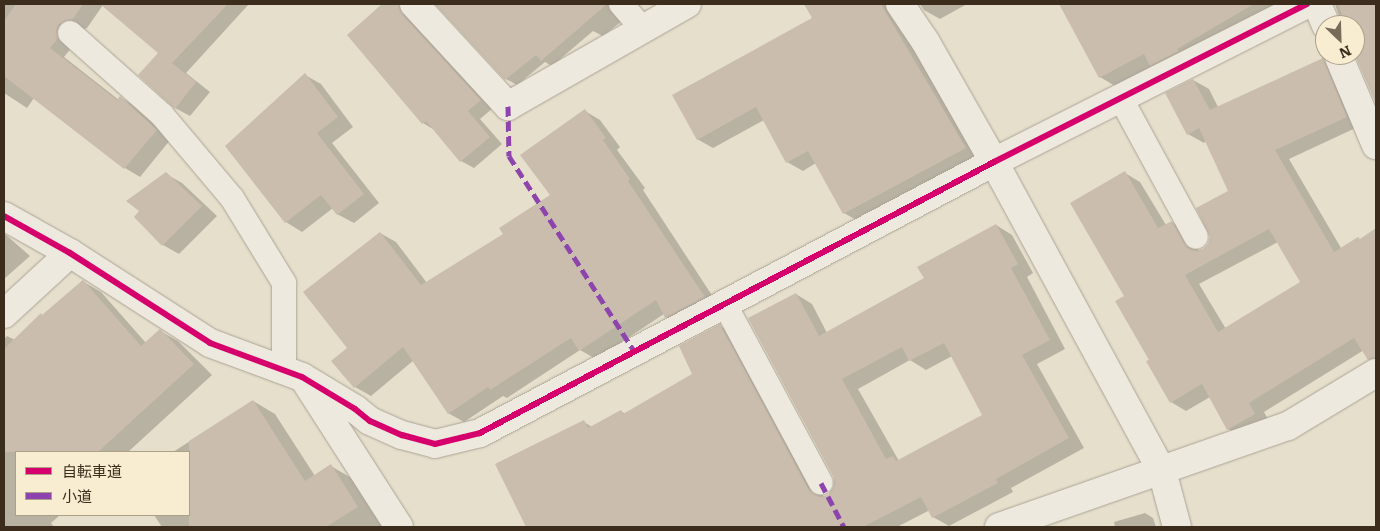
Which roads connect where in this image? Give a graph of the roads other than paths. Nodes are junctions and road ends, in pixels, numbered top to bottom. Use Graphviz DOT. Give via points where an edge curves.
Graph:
graph roads {
  1 [pos="414,4"];
  2 [pos="622,4"];
  3 [pos="687,4"];
  4 [pos="900,4"];
  5 [pos="1307,4"];
  6 [pos="643,29"];
  7 [pos="70,33"];
  8 [pos="1342,65"];
  9 [pos="1120,97"];
  10 [pos="1376,145"];
  11 [pos="994,162"];
  12 [pos="4,216"];
  13 [pos="1196,237"];
  14 [pos="70,253"];
  15 [pos="724,303"];
  16 [pos="4,314"];
  17 [pos="293,373"];
  18 [pos="1376,373"];
  19 [pos="1162,471"];
  20 [pos="821,484"];
  21 [pos="399,527"];
  22 [pos="999,527"];
  23 [pos="1177,527"];
  1 -- 6 [label="street" via="508,106"];
  2 -- 6 [label="lane"];
  3 -- 6 [label="street"];
  4 -- 11 [label="street" via="925,41"];
  5 -- 9 [label="street"];
  7 -- 17 [label="lane" via="162,115 232,198 284,284"];
  8 -- 10 [label="street"];
  9 -- 11 [label="street"];
  9 -- 13 [label="lane"];
  11 -- 15 [label="street"];
  11 -- 19 [label="street"];
  12 -- 14 [label="street"];
  14 -- 16 [label="street"];
  14 -- 17 [label="street" via="210,343"];
  15 -- 17 [label="street" via="480,433 435,444 402,435 370,421"];
  15 -- 20 [label="lane"];
  17 -- 21 [label="street"];
  18 -- 19 [label="street" via="1288,426"];
  19 -- 22 [label="street"];
  19 -- 23 [label="street"];
}
